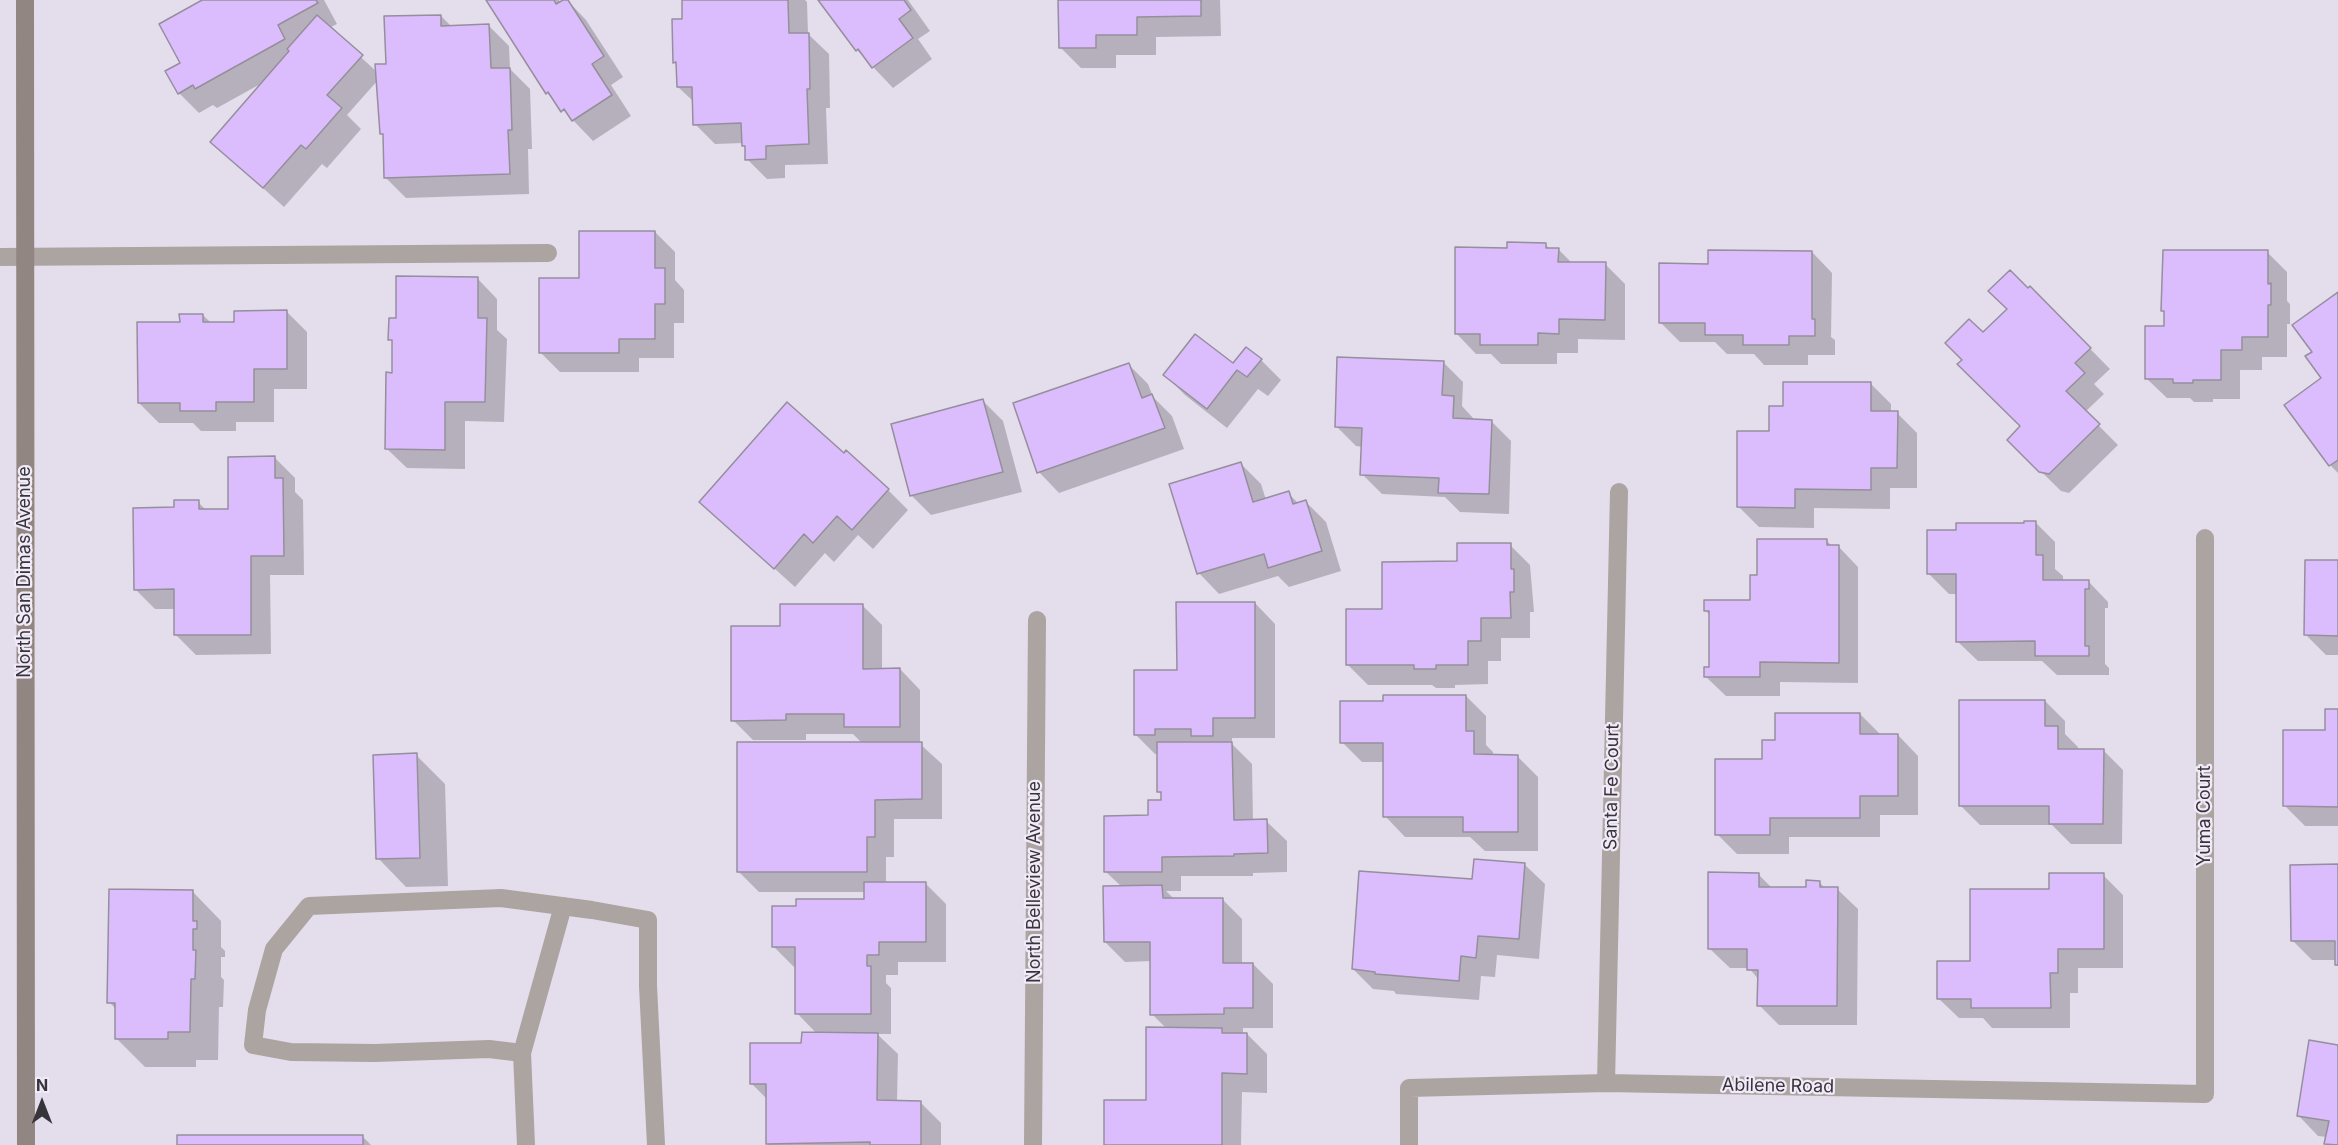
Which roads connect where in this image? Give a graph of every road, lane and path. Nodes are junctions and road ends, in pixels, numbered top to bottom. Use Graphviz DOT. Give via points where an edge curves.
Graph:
graph roads {
  1 [pos="25,0"];
  2 [pos="548,253"];
  3 [pos="0,257"];
  4 [pos="24,257"];
  5 [pos="1618,492"];
  6 [pos="2205,538"];
  7 [pos="1037,620"];
  8 [pos="563,906"];
  9 [pos="522,1053"];
  10 [pos="1606,1083"];
  11 [pos="2205,1094"];
  12 [pos="26,1145"];
  13 [pos="526,1145"];
  14 [pos="657,1145"];
  15 [pos="1033,1145"];
  16 [pos="1408,1145"];
  1 -- 4 [label="main road, North San Dimas Avenue"];
  2 -- 4 [label="street"];
  3 -- 4 [label="street"];
  4 -- 12 [label="main road, North San Dimas Avenue"];
  5 -- 10 [label="street, Santa Fe Court"];
  6 -- 11 [label="street, Yuma Court"];
  7 -- 15 [label="street, North Belleview Avenue"];
  8 -- 9 [label="street"];
  8 -- 9 [label="street" via="501,898 309,906 274,949 257,1010 253,1045 291,1052 489,1049"];
  8 -- 14 [label="street" via="648,920"];
  9 -- 13 [label="street"];
  10 -- 11 [label="street, Abilene Road"];
  10 -- 16 [label="street, Abilene Road" via="1408,1088"];
}
